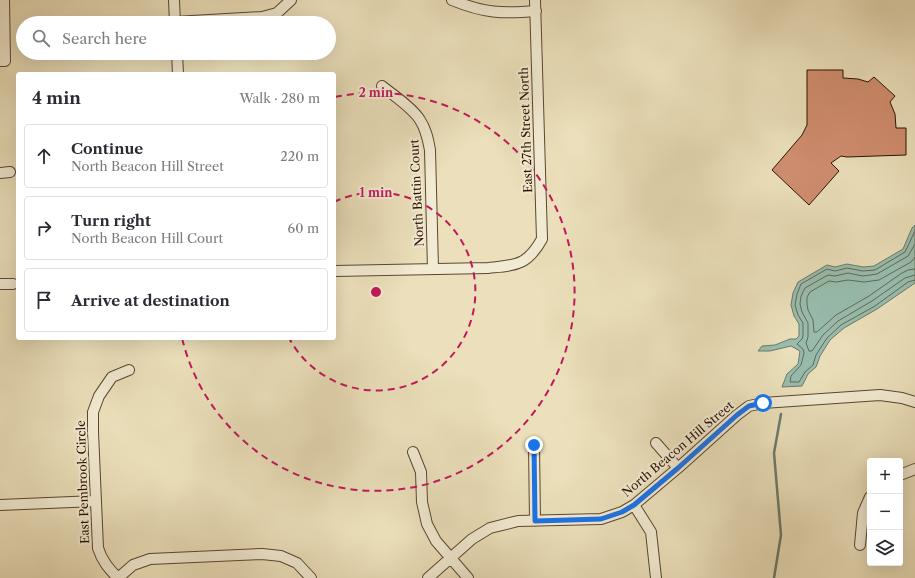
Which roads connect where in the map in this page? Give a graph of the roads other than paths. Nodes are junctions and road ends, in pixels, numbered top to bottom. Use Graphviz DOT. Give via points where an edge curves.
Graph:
graph roads {
  1 [pos="4,0"];
  2 [pos="174,0"];
  3 [pos="291,0"];
  4 [pos="452,0"];
  5 [pos="535,0"];
  6 [pos="536,11"];
  7 [pos="175,16"];
  8 [pos="265,16"];
  9 [pos="177,60"];
  10 [pos="3,61"];
  11 [pos="178,72"];
  12 [pos="382,86"];
  13 [pos="433,269"];
  14 [pos="336,271"];
  15 [pos="0,284"];
  16 [pos="13,284"];
  17 [pos="129,370"];
  18 [pos="915,402"];
  19 [pos="656,443"];
  20 [pos="534,445"];
  21 [pos="413,452"];
  22 [pos="678,468"];
  23 [pos="915,469"];
  24 [pos="903,474"];
  25 [pos="96,501"];
  26 [pos="867,504"];
  27 [pos="0,505"];
  28 [pos="634,505"];
  29 [pos="535,521"];
  30 [pos="860,545"];
  31 [pos="450,558"];
  32 [pos="118,578"];
  33 [pos="311,578"];
  34 [pos="428,578"];
  35 [pos="468,578"];
  36 [pos="656,578"];
  1 -- 10 [label="street"];
  2 -- 7 [label="street"];
  3 -- 8 [label="street" via="277,12"];
  4 -- 6 [label="street" via="490,12"];
  5 -- 6 [label="street, East 27th Street North"];
  6 -- 13 [label="street, East 27th Street North" via="542,240 528,260 513,265"];
  9 -- 11 [label="street"];
  12 -- 13 [label="street, North Battin Court" via="410,108 420,119 427,134 430,150"];
  13 -- 14 [label="street"];
  15 -- 16 [label="street"];
  17 -- 25 [label="street, East Pembrook Circle" via="112,377 99,396 93,412"];
  18 -- 22 [label="street, North Beacon Hill Street" via="880,395 749,406"];
  19 -- 22 [label="street"];
  20 -- 29 [label="street"];
  21 -- 31 [label="street" via="421,472 422,502 427,524 436,541"];
  22 -- 28 [label="street, North Beacon Hill Street"];
  23 -- 24 [label="street"];
  25 -- 27 [label="street"];
  25 -- 32 [label="street, East Pembrook Circle" via="100,558"];
  26 -- 30 [label="street" via="863,513"];
  28 -- 29 [label="street, North Beacon Hill Street" via="601,519"];
  28 -- 36 [label="street" via="651,532"];
  29 -- 31 [label="street, North Beacon Hill Street" via="518,521 490,528"];
  31 -- 34 [label="street, North Beacon Hill Street"];
  31 -- 35 [label="street"];
  32 -- 33 [label="street" via="133,565 150,559 262,554 281,556 297,564"];
}
